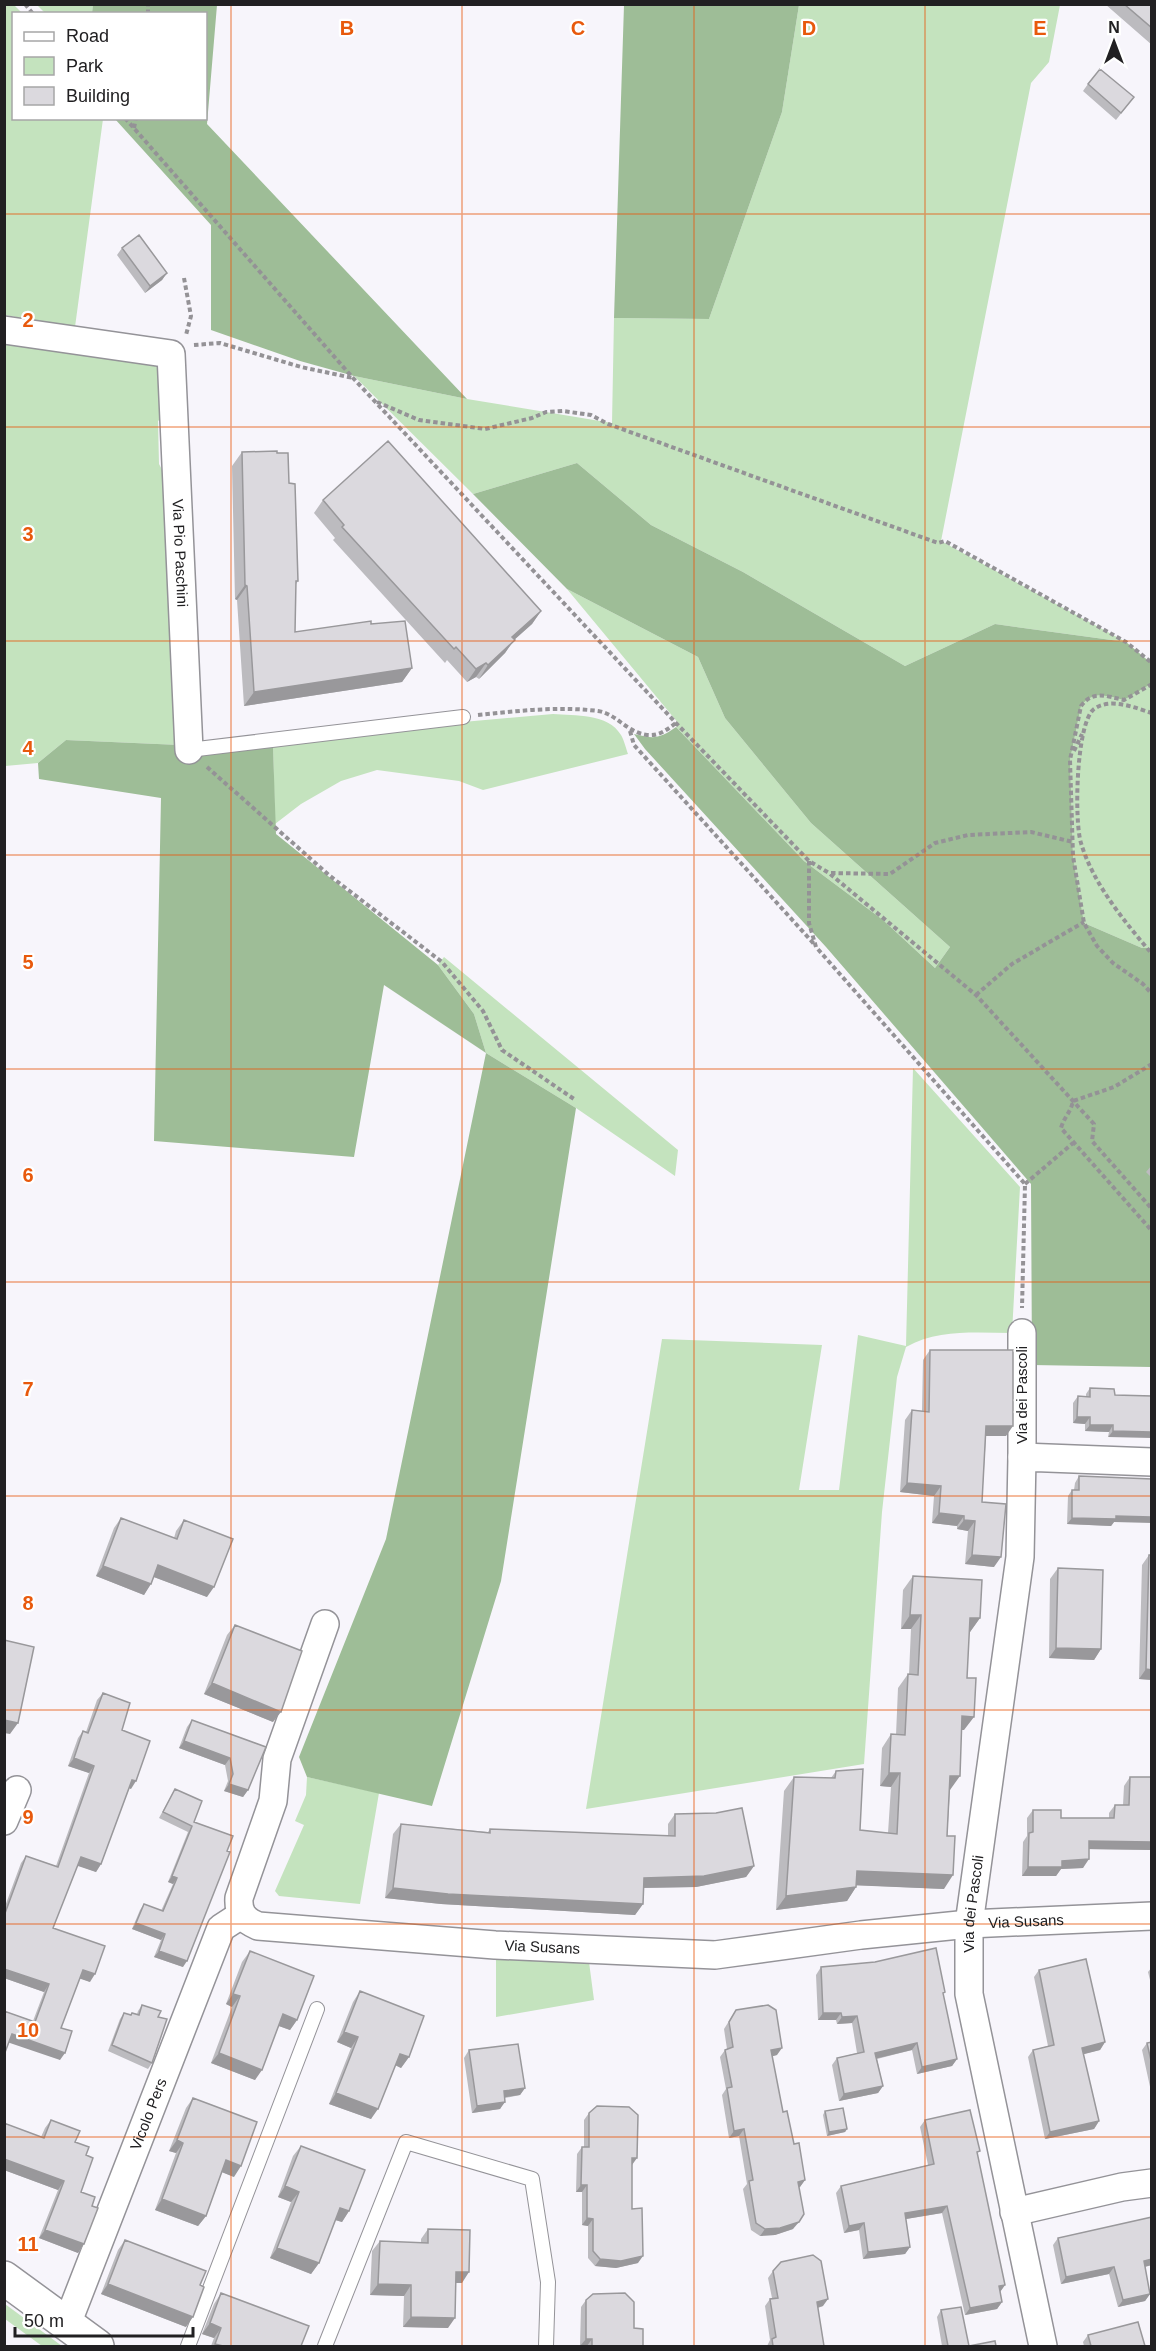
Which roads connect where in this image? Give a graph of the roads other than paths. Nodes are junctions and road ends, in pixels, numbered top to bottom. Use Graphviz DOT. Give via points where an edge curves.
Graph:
graph roads {
  1 [pos="4,330"];
  2 [pos="463,717"];
  3 [pos="189,750"];
  4 [pos="1022,1333"];
  5 [pos="1022,1457"];
  6 [pos="1152,1462"];
  7 [pos="325,1624"];
  8 [pos="17,1790"];
  9 [pos="4,1821"];
  10 [pos="242,1915"];
  11 [pos="1152,1916"];
  12 [pos="969,1924"];
  13 [pos="317,2009"];
  14 [pos="1152,2183"];
  15 [pos="1014,2212"];
  16 [pos="4,2278"];
  17 [pos="67,2324"];
  18 [pos="97,2346"];
  19 [pos="188,2346"];
  20 [pos="325,2346"];
  21 [pos="546,2346"];
  22 [pos="1043,2346"];
  1 -- 3 [label="street, Via Pio Paschini" via="171,354"];
  2 -- 3 [label="lane"];
  4 -- 5 [label="street, Via dei Pascoli"];
  5 -- 6 [label="street, Via dei Pascoli"];
  5 -- 12 [label="street, Via dei Pascoli" via="1020,1557"];
  7 -- 10 [label="street" via="277,1759 273,1801 239,1898"];
  8 -- 9 [label="street"];
  10 -- 12 [label="street, Via Susans" via="258,1926 495,1945 715,1956"];
  10 -- 17 [label="street, Vicolo Pers" via="221,1929"];
  11 -- 12 [label="street, Via Susans"];
  12 -- 15 [label="street, Via dei Pascoli" via="969,1994"];
  13 -- 19 [label="lane"];
  14 -- 15 [label="street"];
  15 -- 22 [label="street, Via dei Pascoli"];
  16 -- 17 [label="street"];
  17 -- 18 [label="street"];
  20 -- 21 [label="lane" via="406,2142 532,2179 548,2282"];
}
